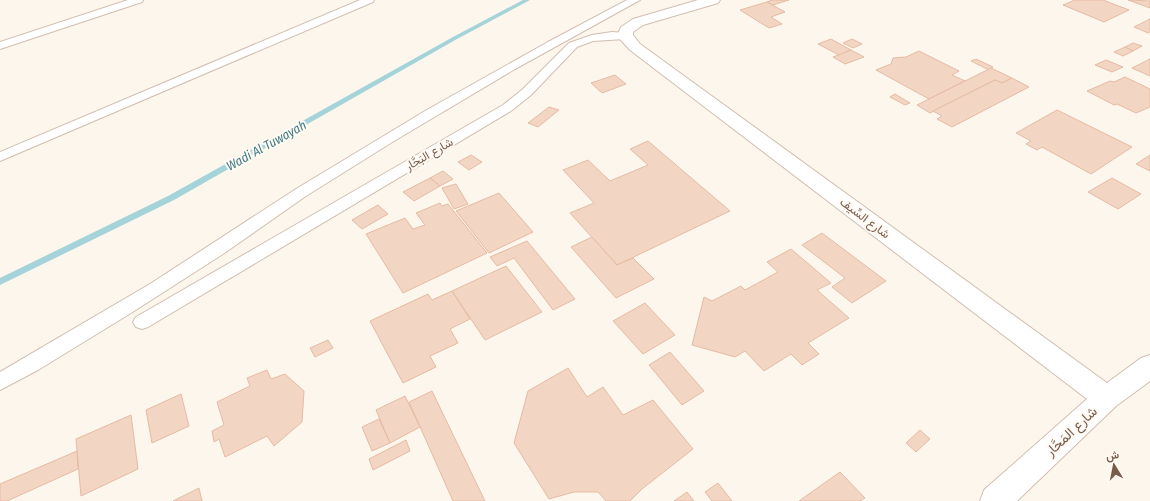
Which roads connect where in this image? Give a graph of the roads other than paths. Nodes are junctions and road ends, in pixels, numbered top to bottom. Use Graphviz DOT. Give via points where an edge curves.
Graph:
graph roads {
  1 [pos="138,0"];
  2 [pos="369,0"];
  3 [pos="634,0"];
  4 [pos="713,0"];
  5 [pos="625,36"];
  6 [pos="0,46"];
  7 [pos="0,157"];
  8 [pos="142,322"];
  9 [pos="1150,366"];
  10 [pos="0,382"];
  11 [pos="1107,398"];
  12 [pos="995,501"];
  1 -- 6 [label="lane"];
  2 -- 7 [label="lane"];
  3 -- 10 [label="lane" via="500,73 307,188 106,320"];
  4 -- 5 [label="street" via="638,22 626,30"];
  5 -- 8 [label="lane, شارع البَحَّار" via="598,37 573,45 527,92 507,108"];
  5 -- 11 [label="street, شارع السِّيف" via="641,52"];
  9 -- 11 [label="street, شارع المَحَّار"];
  11 -- 12 [label="street, شارع المَحَّار"];
}
